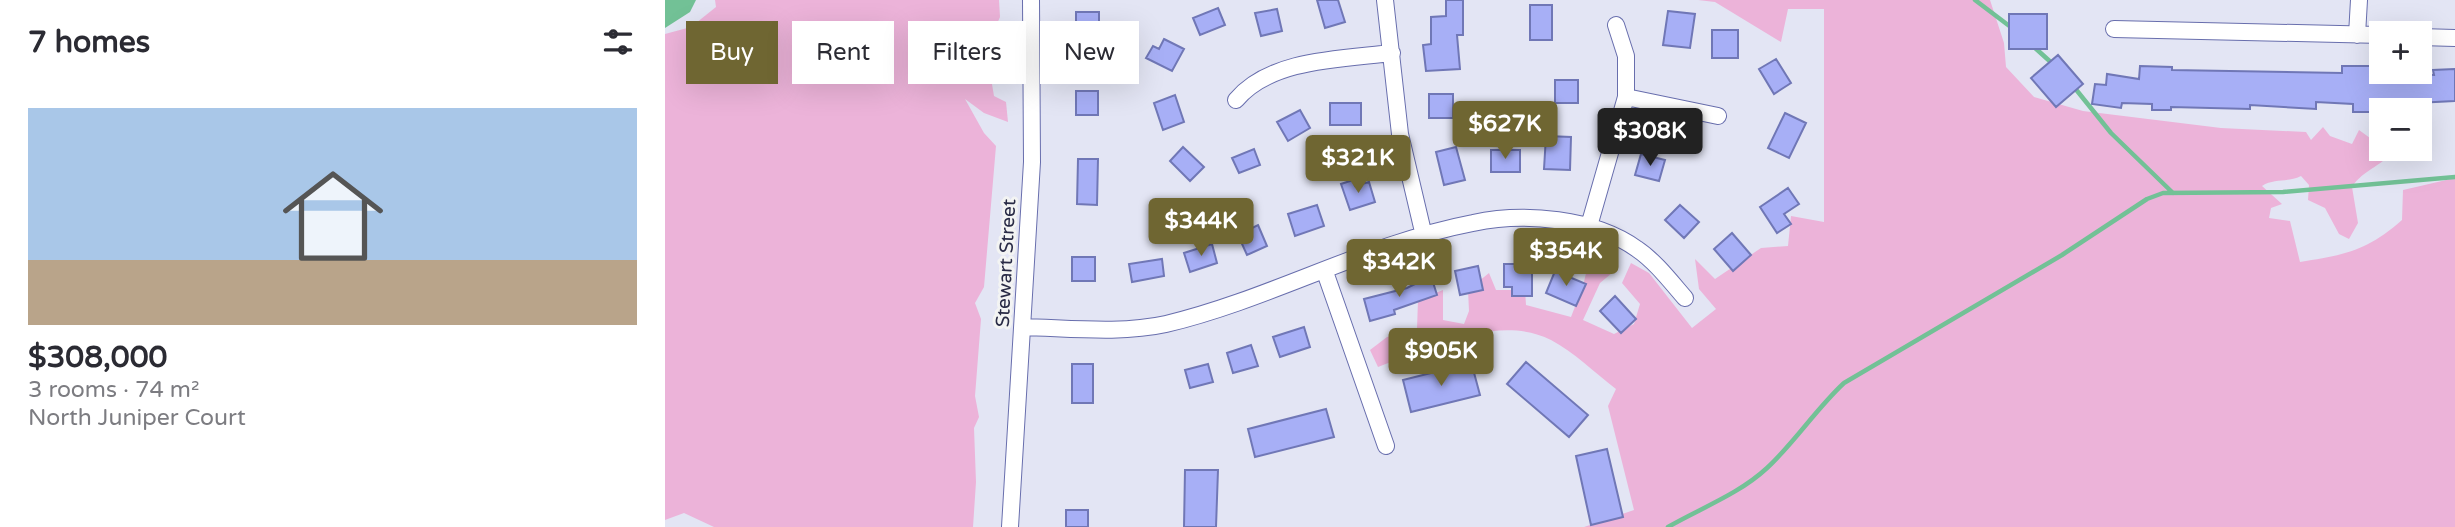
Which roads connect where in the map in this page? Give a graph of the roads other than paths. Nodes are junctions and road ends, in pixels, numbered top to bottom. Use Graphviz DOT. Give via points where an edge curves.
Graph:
graph roads {
  1 [pos="1031,0"];
  2 [pos="1385,0"];
  3 [pos="2359,0"];
  4 [pos="1616,24"];
  5 [pos="2113,29"];
  6 [pos="2357,35"];
  7 [pos="2369,35"];
  8 [pos="2432,37"];
  9 [pos="2455,38"];
  10 [pos="1392,53"];
  11 [pos="1626,97"];
  12 [pos="1236,100"];
  13 [pos="1718,117"];
  14 [pos="1589,226"];
  15 [pos="1424,236"];
  16 [pos="1325,272"];
  17 [pos="1685,298"];
  18 [pos="1023,327"];
  19 [pos="1387,446"];
  20 [pos="1010,527"];
  1 -- 18 [label="street, Stewart Street" via="1032,162"];
  2 -- 10 [label="street"];
  3 -- 6 [label="street"];
  4 -- 11 [label="street" via="1626,56"];
  5 -- 6 [label="street"];
  6 -- 7 [label="street"];
  8 -- 9 [label="street"];
  10 -- 12 [label="street" via="1284,71 1248,85"];
  10 -- 15 [label="street" via="1400,134"];
  11 -- 13 [label="street"];
  11 -- 14 [label="street"];
  14 -- 15 [label="street" via="1528,218 1475,222"];
  14 -- 17 [label="street" via="1637,249"];
  15 -- 16 [label="street"];
  16 -- 18 [label="street" via="1164,324 1095,329"];
  16 -- 19 [label="street"];
  18 -- 20 [label="street, Stewart Street"];
}
